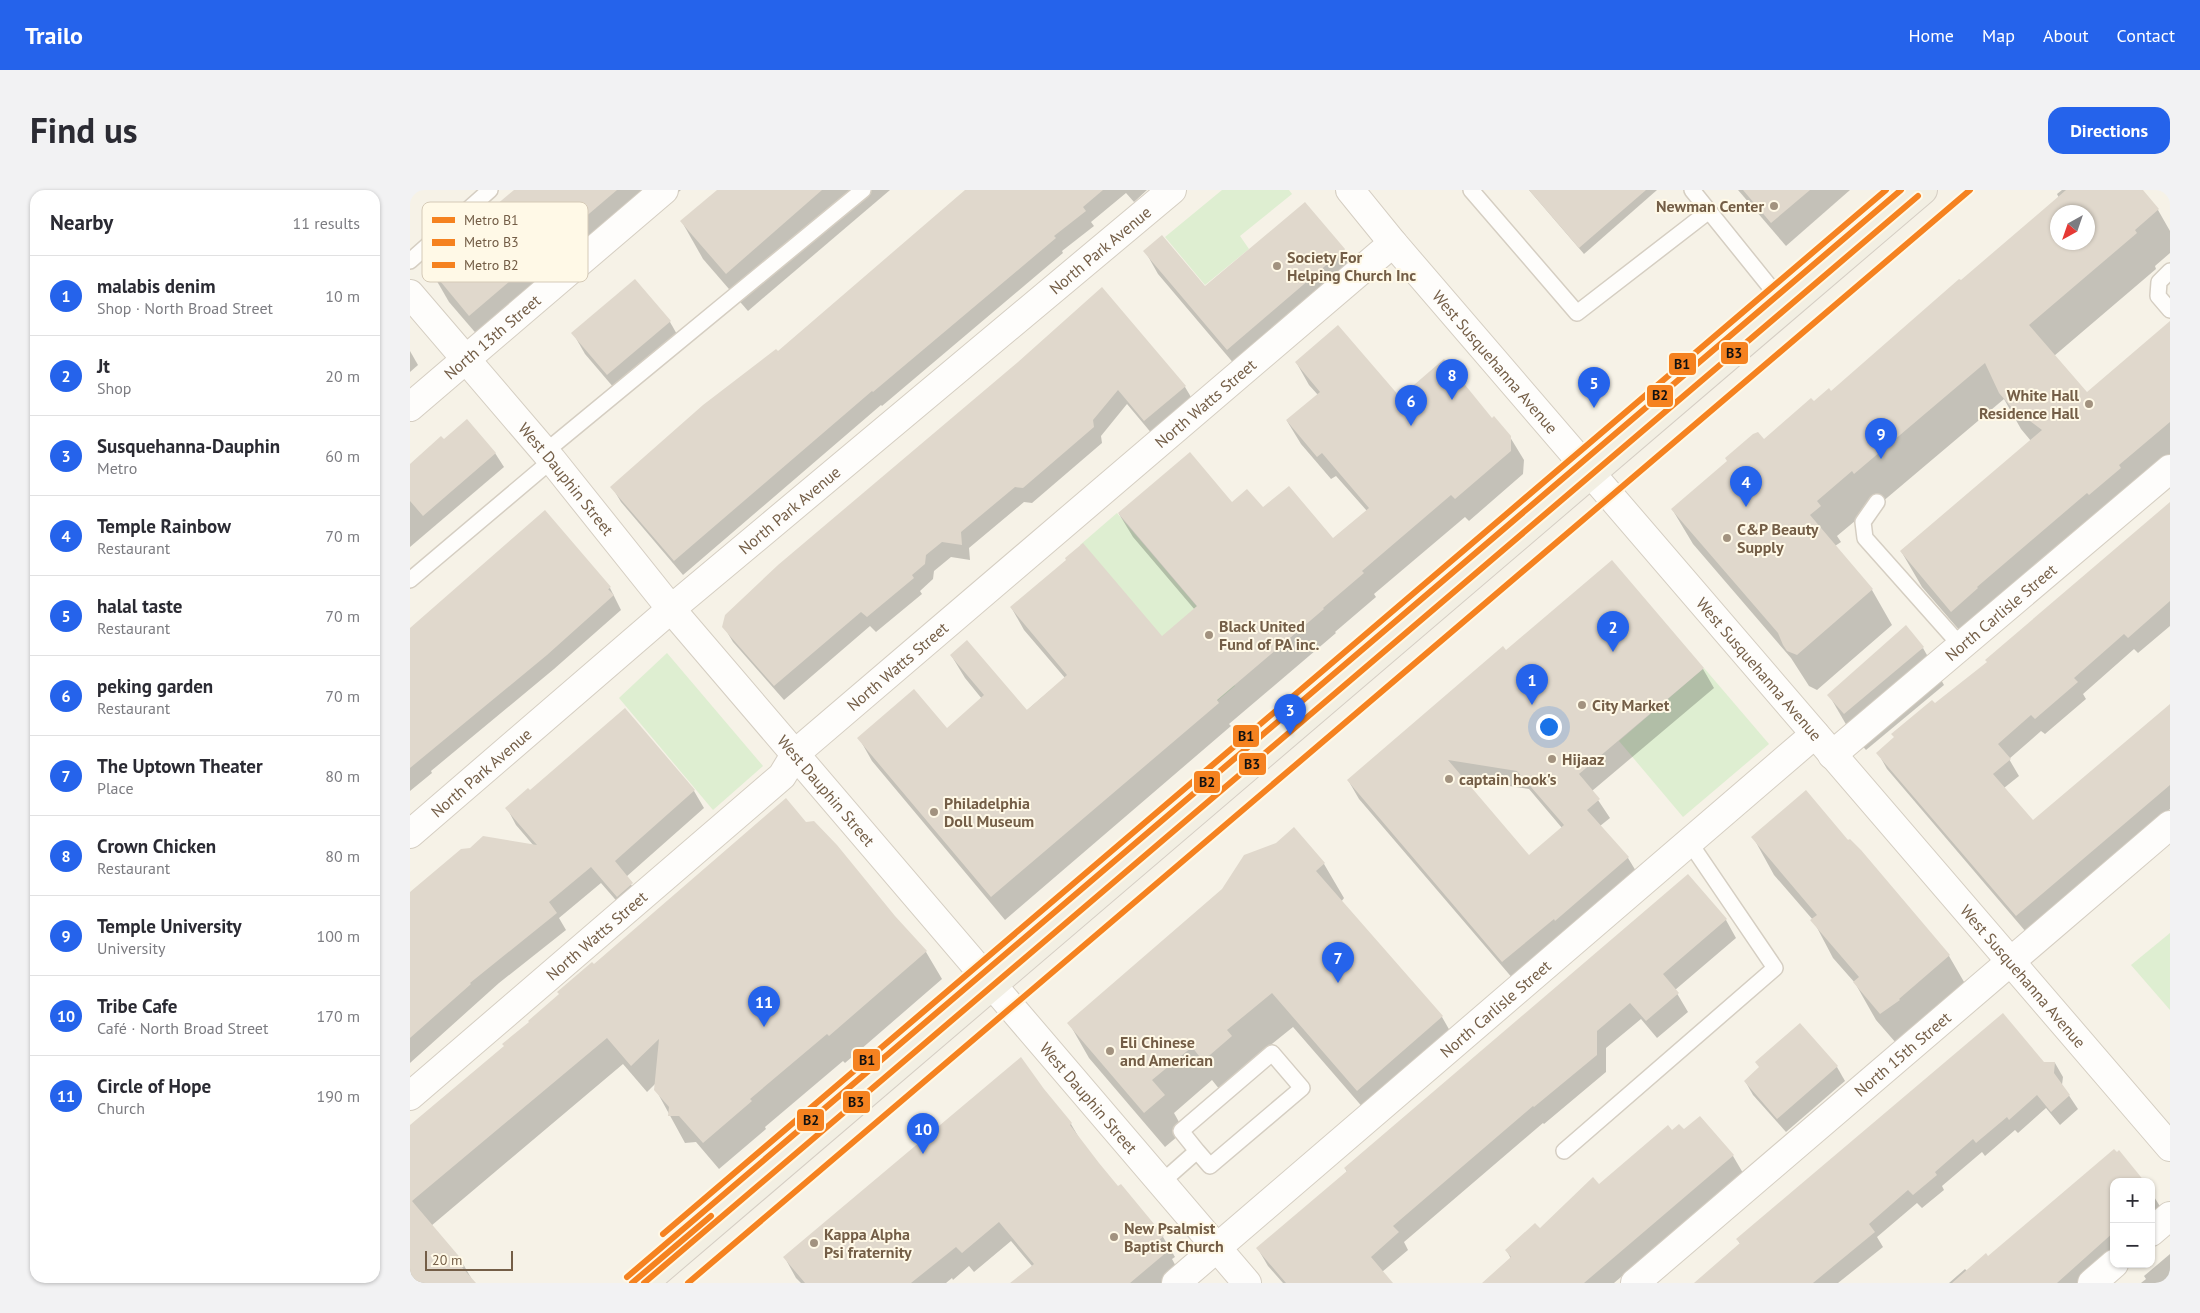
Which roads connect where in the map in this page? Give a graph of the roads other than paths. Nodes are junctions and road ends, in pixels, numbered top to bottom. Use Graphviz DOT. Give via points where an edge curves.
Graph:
graph roads {
  1 [pos="490,190"];
  2 [pos="664,190"];
  3 [pos="863,190"];
  4 [pos="1172,190"];
  5 [pos="1350,190"];
  6 [pos="1471,190"];
  7 [pos="1692,190"];
  8 [pos="1924,190"];
  9 [pos="476,202"];
  10 [pos="1709,211"];
  11 [pos="1393,243"];
  12 [pos="422,250"];
  13 [pos="588,255"];
  14 [pos="410,261"];
  15 [pos="2170,271"];
  16 [pos="556,282"];
  17 [pos="410,294"];
  18 [pos="1787,308"];
  19 [pos="2170,310"];
  20 [pos="466,359"];
  21 [pos="410,407"];
  22 [pos="549,456"];
  23 [pos="2170,469"];
  24 [pos="1592,475"];
  25 [pos="1877,502"];
  26 [pos="410,580"];
  27 [pos="671,609"];
  28 [pos="1961,646"];
  29 [pos="1815,734"];
  30 [pos="796,753"];
  31 [pos="1832,755"];
  32 [pos="2170,825"];
  33 [pos="410,834"];
  34 [pos="1690,843"];
  35 [pos="2011,960"];
  36 [pos="993,985"];
  37 [pos="410,1096"];
  38 [pos="2170,1146"];
  39 [pos="1197,1151"];
  40 [pos="1564,1151"];
  41 [pos="1162,1182"];
  42 [pos="2170,1216"];
  43 [pos="2155,1229"];
  44 [pos="1217,1248"];
  45 [pos="2110,1267"];
  46 [pos="644,1283"];
  47 [pos="1176,1283"];
  48 [pos="1247,1283"];
  49 [pos="1635,1283"];
  50 [pos="2092,1283"];
  1 -- 9 [label="lane"];
  2 -- 13 [label="street, North 13th Street"];
  3 -- 22 [label="lane"];
  4 -- 27 [label="street, North Park Avenue"];
  5 -- 11 [label="street, West Susquehanna Avenue"];
  6 -- 10 [label="lane" via="1577,313"];
  7 -- 10 [label="lane"];
  8 -- 18 [label="main road"];
  10 -- 18 [label="lane"];
  11 -- 24 [label="street, West Susquehanna Avenue"];
  11 -- 30 [label="street, North Watts Street"];
  12 -- 14 [label="lane"];
  15 -- 19 [label="lane" via="2159,282 2158,296"];
  16 -- 20 [label="street, North 13th Street"];
  17 -- 20 [label="street, West Dauphin Street"];
  18 -- 24 [label="main road"];
  20 -- 21 [label="street, North 13th Street"];
  20 -- 22 [label="street, West Dauphin Street"];
  22 -- 26 [label="lane"];
  22 -- 27 [label="street, West Dauphin Street"];
  23 -- 28 [label="street, North Carlisle Street"];
  24 -- 29 [label="street, West Susquehanna Avenue"];
  24 -- 36 [label="main road"];
  25 -- 28 [label="lane" via="1864,522 1865,538"];
  27 -- 30 [label="street, West Dauphin Street"];
  27 -- 33 [label="street, North Park Avenue"];
  28 -- 31 [label="street, North Carlisle Street"];
  29 -- 31 [label="street, West Susquehanna Avenue"];
  29 -- 34 [label="street, North Carlisle Street"];
  30 -- 36 [label="street, West Dauphin Street"];
  30 -- 37 [label="street, North Watts Street" via="782,776"];
  31 -- 35 [label="street, West Susquehanna Avenue"];
  32 -- 35 [label="street, North 15th Street"];
  34 -- 40 [label="lane" via="1775,968"];
  34 -- 44 [label="street, North Carlisle Street"];
  35 -- 38 [label="street, West Susquehanna Avenue"];
  35 -- 49 [label="street, North 15th Street"];
  36 -- 41 [label="street, West Dauphin Street"];
  36 -- 46 [label="main road"];
  39 -- 39 [label="lane" via="1180,1130 1272,1053 1302,1088 1210,1166"];
  39 -- 41 [label="lane"];
  41 -- 44 [label="street, West Dauphin Street"];
  42 -- 43 [label="street"];
  44 -- 47 [label="street, North Carlisle Street"];
  44 -- 48 [label="street, West Dauphin Street"];
  45 -- 50 [label="street"];
}
